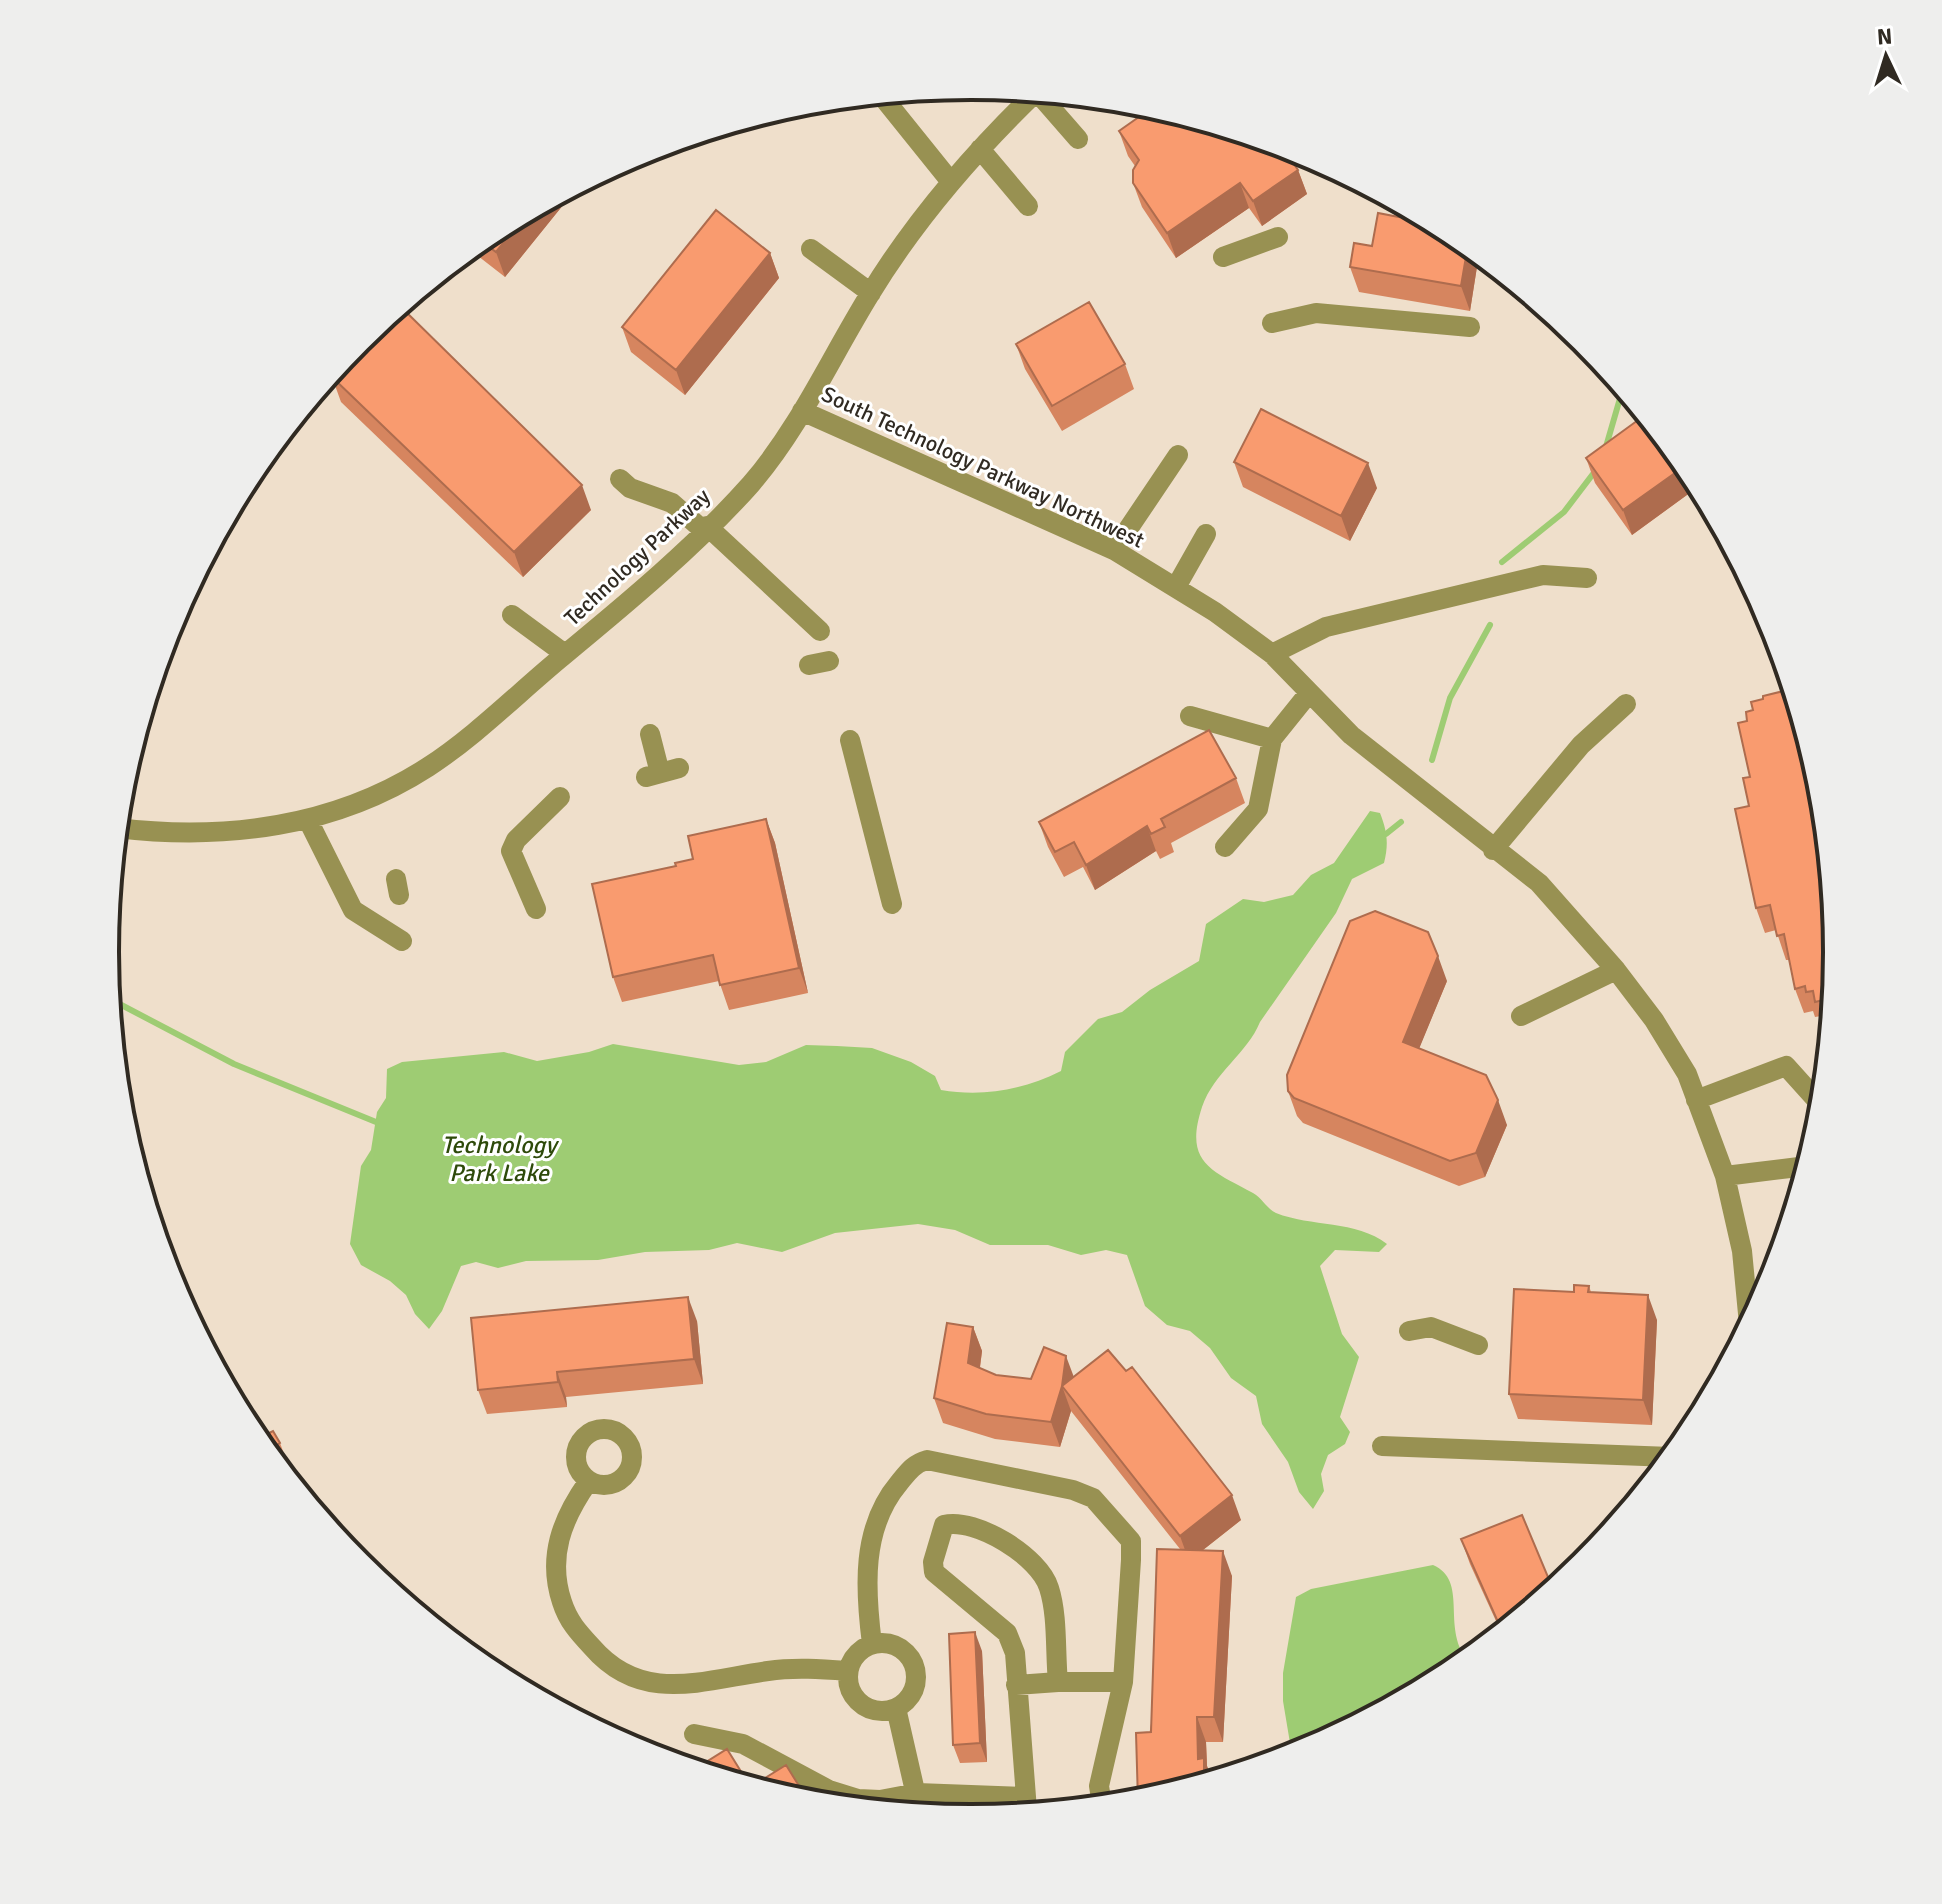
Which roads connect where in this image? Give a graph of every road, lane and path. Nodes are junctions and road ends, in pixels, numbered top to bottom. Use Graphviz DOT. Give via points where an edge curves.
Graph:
graph roads {
  1 [pos="1026,102"];
  2 [pos="889,104"];
  3 [pos="1047,104"];
  4 [pos="1078,139"];
  5 [pos="980,149"];
  6 [pos="951,182"];
  7 [pos="1028,206"];
  8 [pos="1278,237"];
  9 [pos="811,249"];
  10 [pos="1223,257"];
  11 [pos="871,293"];
  12 [pos="1272,323"];
  13 [pos="1470,327"];
  14 [pos="802,411"];
  15 [pos="1178,455"];
  16 [pos="620,479"];
  17 [pos="705,528"];
  18 [pos="1206,534"];
  19 [pos="1114,550"];
  20 [pos="1587,578"];
  21 [pos="1176,587"];
  22 [pos="512,615"];
  23 [pos="820,631"];
  24 [pos="565,654"];
  25 [pos="1272,654"];
  26 [pos="1309,693"];
  27 [pos="1626,704"];
  28 [pos="1190,716"];
  29 [pos="650,734"];
  30 [pos="1272,739"];
  31 [pos="850,740"];
  32 [pos="662,773"];
  33 [pos="560,797"];
  34 [pos="308,820"];
  35 [pos="128,829"];
  36 [pos="1225,847"];
  37 [pos="1493,850"];
  38 [pos="892,904"];
  39 [pos="536,909"];
  40 [pos="402,941"];
  41 [pos="1616,970"];
  42 [pos="1521,1016"];
  43 [pos="1811,1094"];
  44 [pos="1696,1100"];
  45 [pos="1795,1167"];
  46 [pos="1725,1176"];
  47 [pos="1747,1303"];
  48 [pos="1409,1331"];
  49 [pos="1478,1345"];
  50 [pos="1382,1446"];
  51 [pos="1657,1456"];
  52 [pos="588,1482"];
  53 [pos="872,1644"];
  54 [pos="848,1671"];
  55 [pos="1058,1682"];
  56 [pos="1123,1682"];
  57 [pos="1016,1685"];
  58 [pos="896,1708"];
  59 [pos="694,1734"];
  60 [pos="842,1794"];
  61 [pos="1100,1794"];
  62 [pos="1026,1802"];
  63 [pos="918,1803"];
  1 -- 5 [label="street, Technology Parkway"];
  2 -- 6 [label="street"];
  3 -- 4 [label="street"];
  5 -- 6 [label="street, Technology Parkway"];
  5 -- 7 [label="street"];
  6 -- 11 [label="street, Technology Parkway"];
  8 -- 10 [label="street"];
  9 -- 11 [label="street"];
  11 -- 14 [label="street, Technology Parkway"];
  12 -- 13 [label="street" via="1316,313"];
  14 -- 17 [label="street, Technology Parkway" via="751,483"];
  14 -- 19 [label="street, South Technology Parkway Northwest"];
  15 -- 19 [label="street"];
  16 -- 17 [label="street" via="672,503"];
  17 -- 23 [label="street"];
  17 -- 24 [label="street, Technology Parkway" via="635,597"];
  18 -- 21 [label="street"];
  19 -- 21 [label="street, South Technology Parkway Northwest"];
  20 -- 25 [label="street" via="1543,575 1326,627"];
  21 -- 25 [label="street, South Technology Parkway Northwest"];
  22 -- 24 [label="street"];
  24 -- 34 [label="street, Technology Parkway" via="429,766 378,794"];
  25 -- 26 [label="street, South Technology Parkway Northwest"];
  26 -- 30 [label="street"];
  26 -- 37 [label="street, South Technology Parkway Northwest" via="1351,735"];
  27 -- 37 [label="street" via="1581,745"];
  28 -- 30 [label="street"];
  29 -- 32 [label="street"];
  30 -- 36 [label="street" via="1258,809"];
  31 -- 38 [label="street"];
  33 -- 39 [label="street" via="511,851"];
  34 -- 35 [label="street, Technology Parkway" via="213,834"];
  34 -- 40 [label="street" via="353,910"];
  37 -- 41 [label="street, South Technology Parkway Northwest" via="1539,883"];
  41 -- 42 [label="street"];
  41 -- 44 [label="street, South Technology Parkway Northwest" via="1654,1020 1687,1074"];
  43 -- 44 [label="street" via="1786,1066"];
  44 -- 46 [label="street, South Technology Parkway Northwest"];
  45 -- 46 [label="street"];
  46 -- 47 [label="street, South Technology Parkway Northwest"];
  48 -- 49 [label="street" via="1431,1327"];
  50 -- 51 [label="street"];
  52 -- 54 [label="street" via="558,1533 556,1585 568,1620 607,1662 634,1681 672,1685 771,1670"];
  53 -- 54 [label="street" via="852,1659"];
  53 -- 56 [label="street" via="866,1599 869,1549 885,1499 915,1463 927,1460 1073,1490 1103,1509 1131,1541"];
  53 -- 58 [label="street" via="889,1643 914,1664 913,1689"];
  54 -- 58 [label="street" via="855,1699 867,1708"];
  55 -- 56 [label="street"];
  55 -- 57 [label="street"];
  55 -- 57 [label="street" via="1049,1586 1011,1543 958,1522 944,1525 934,1572 1007,1633 1015,1653"];
  56 -- 61 [label="street"];
  57 -- 62 [label="street"];
  58 -- 63 [label="street"];
  59 -- 60 [label="street" via="743,1744"];
}
